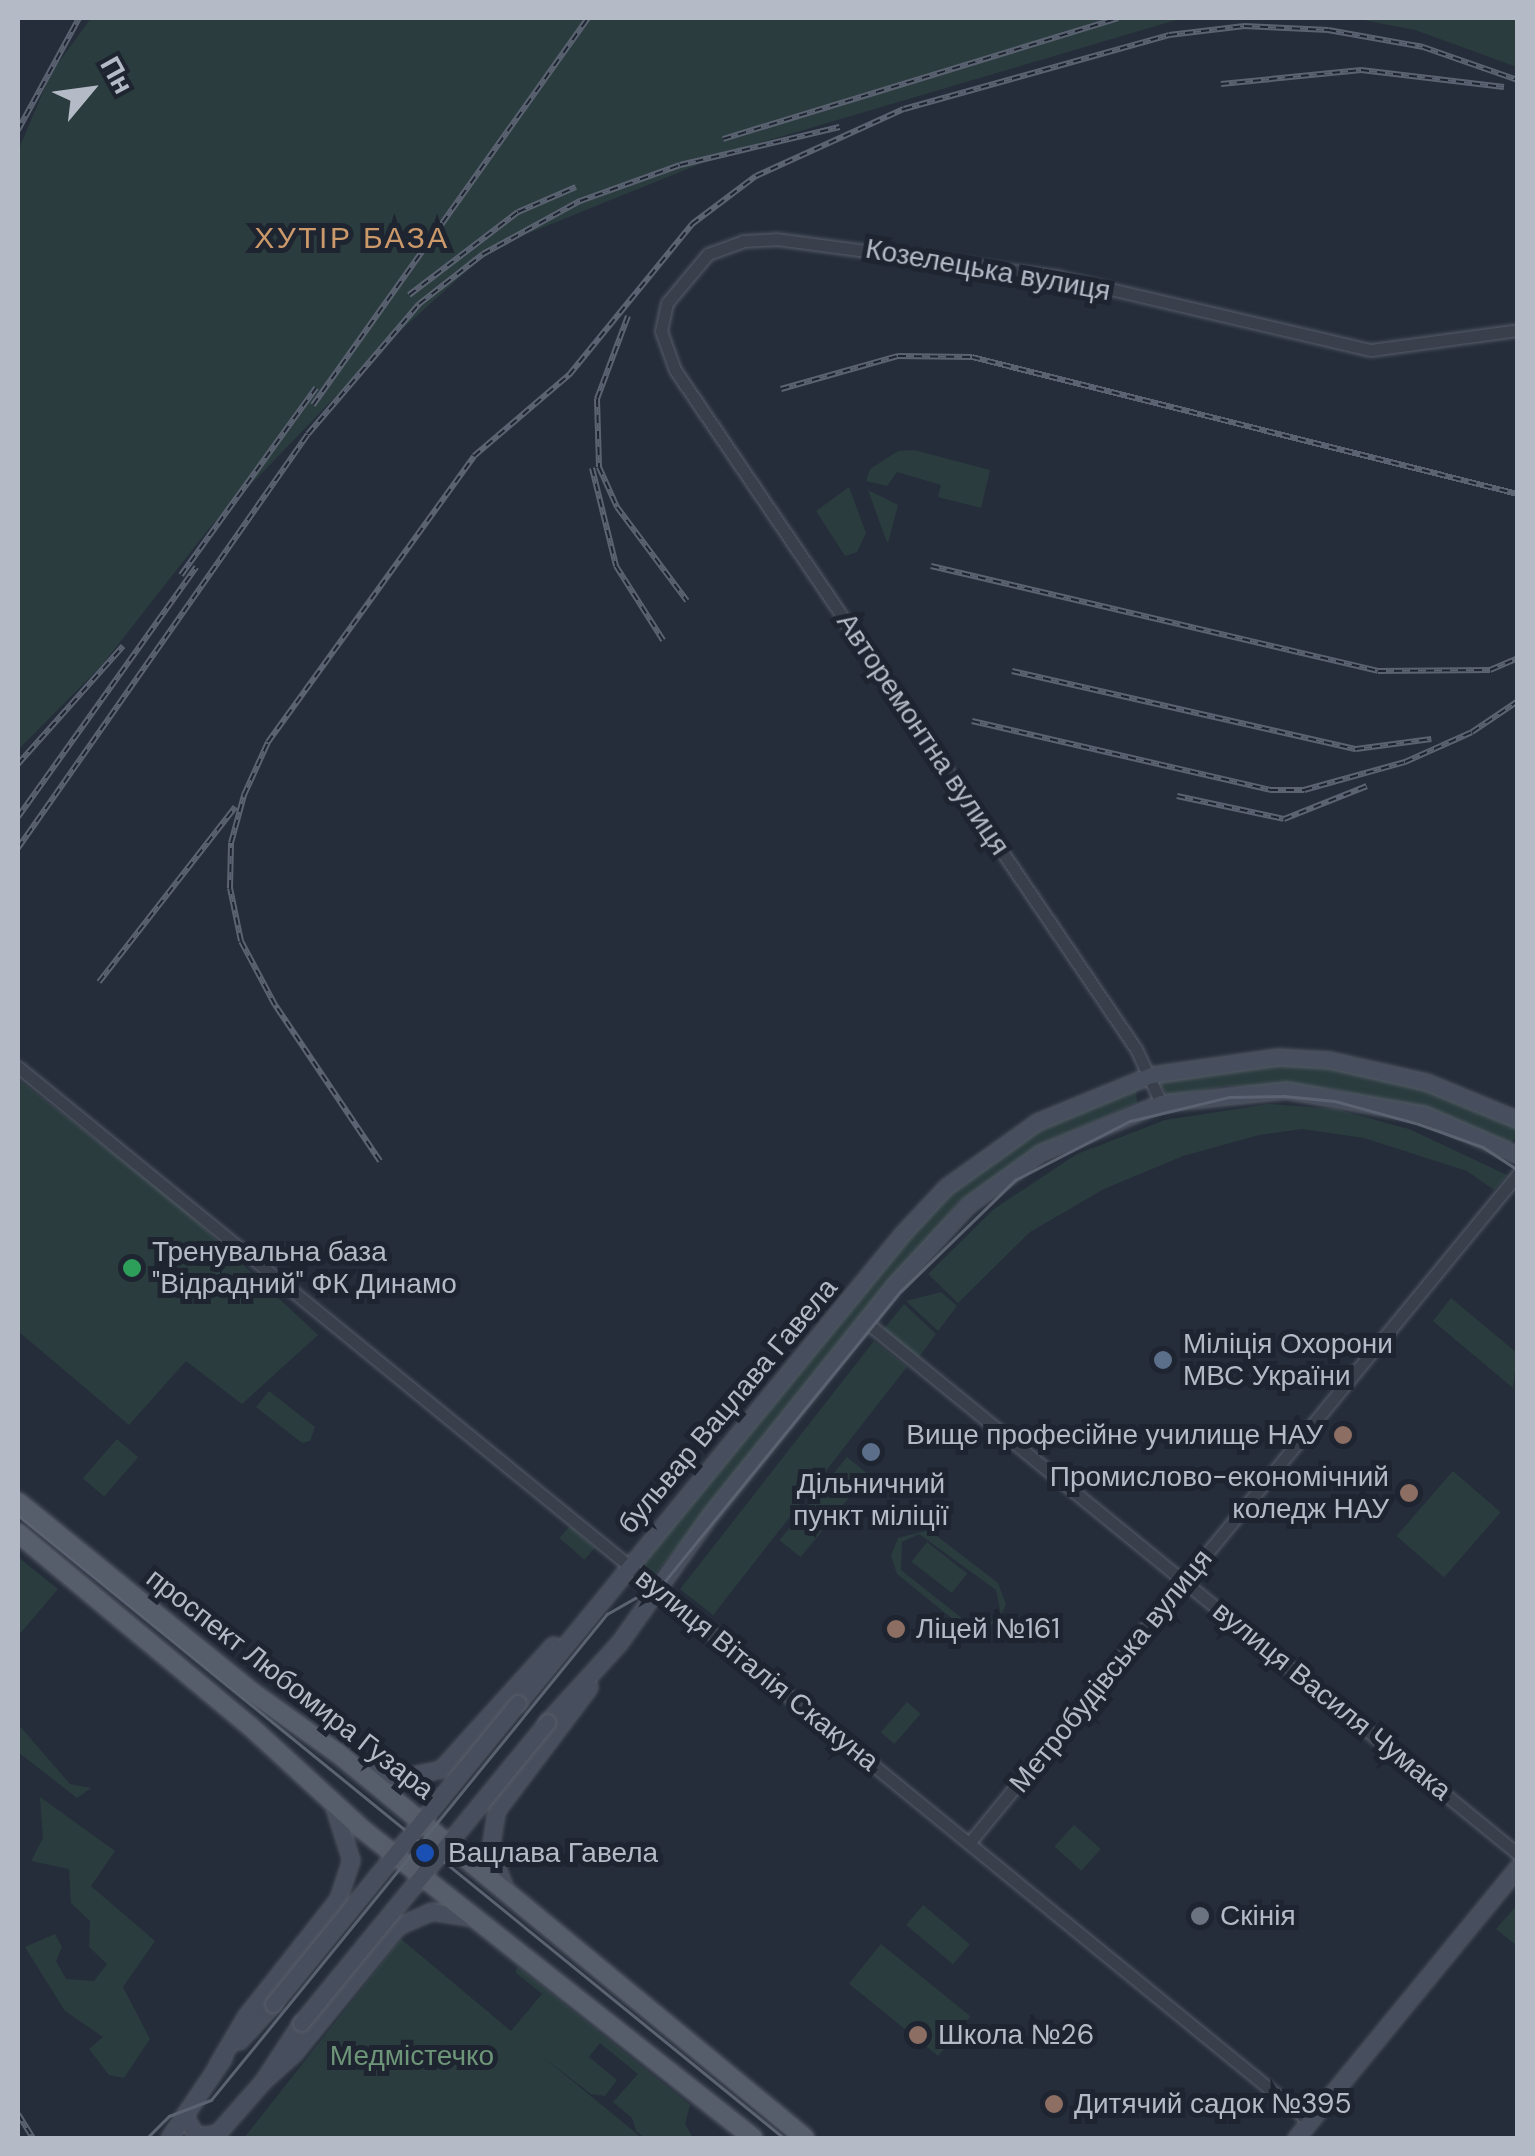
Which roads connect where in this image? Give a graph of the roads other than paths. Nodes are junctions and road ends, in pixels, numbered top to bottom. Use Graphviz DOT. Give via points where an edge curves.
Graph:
graph roads {
  1 [pos="1518,330"];
  2 [pos="675,370"];
  3 [pos="18,1067"];
  4 [pos="1152,1075"];
  5 [pos="1161,1103"];
  6 [pos="1518,1120"];
  7 [pos="1518,1155"];
  8 [pos="1518,1174"];
  9 [pos="866,1322"];
  10 [pos="18,1502"];
  11 [pos="18,1533"];
  12 [pos="627,1564"];
  13 [pos="1185,1581"];
  14 [pos="657,1590"];
  15 [pos="598,1601"];
  16 [pos="619,1643"];
  17 [pos="340,1755"];
  18 [pos="324,1791"];
  19 [pos="970,1842"];
  20 [pos="1518,1854"];
  21 [pos="1518,1868"];
  22 [pos="513,1900"];
  23 [pos="491,1932"];
  24 [pos="217,2065"];
  25 [pos="263,2081"];
  26 [pos="184,2115"];
  27 [pos="1310,2122"];
  28 [pos="216,2136"];
  29 [pos="169,2138"];
  30 [pos="753,2138"];
  31 [pos="805,2138"];
  32 [pos="1296,2138"];
  1 -- 2 [label="street, Козелецька вулиця" via="1371,350 1058,276 852,247 744,240 692,266 667,303 661,331"];
  2 -- 4 [label="street, Авторемонтна вулиця"];
  3 -- 12 [label="street, вулиця Віталія Скакуна"];
  4 -- 5 [label="street, Авторемонтна вулиця"];
  4 -- 6 [label="main road, бульвар Вацлава Гавела" via="1222,1061 1329,1060 1426,1082"];
  4 -- 12 [label="main road, бульвар Вацлава Гавела" via="1036,1122 946,1187"];
  5 -- 7 [label="main road, бульвар Вацлава Гавела" via="1259,1090 1336,1096 1424,1114"];
  5 -- 9 [label="main road, бульвар Вацлава Гавела" via="1086,1131 1008,1173 968,1205"];
  8 -- 13 [label="street, Метробудівська вулиця"];
  9 -- 13 [label="street, вулиця Василя Чумака"];
  9 -- 14 [label="main road, бульвар Вацлава Гавела"];
  10 -- 17 [label="main road, проспект Любомира Гузара"];
  11 -- 18 [label="main road, проспект Любомира Гузара"];
  12 -- 14 [label="street, вулиця Віталія Скакуна"];
  12 -- 15 [label="main road, бульвар Вацлава Гавела"];
  13 -- 19 [label="street, Метробудівська вулиця"];
  13 -- 20 [label="street, вулиця Василя Чумака"];
  14 -- 16 [label="main road, бульвар Вацлава Гавела"];
  14 -- 19 [label="street, вулиця Віталія Скакуна"];
  15 -- 17 [label="main road" via="441,1769 399,1778"];
  15 -- 24 [label="main road, бульвар Вацлава Гавела, bridge"];
  16 -- 22 [label="main road" via="496,1811 490,1850"];
  16 -- 25 [label="main road, бульвар Вацлава Гавела, bridge" via="301,2022"];
  17 -- 22 [label="main road, проспект Любомира Гузара"];
  18 -- 23 [label="main road, проспект Любомира Гузара"];
  18 -- 24 [label="main road" via="350,1841 348,1876"];
  19 -- 27 [label="street, вулиця Віталія Скакуна"];
  21 -- 27 [label="main road"];
  22 -- 31 [label="main road, проспект Любомира Гузара"];
  23 -- 25 [label="main road" via="455,1912 407,1920"];
  23 -- 30 [label="main road, проспект Любомира Гузара"];
  24 -- 26 [label="main road, бульвар Вацлава Гавела"];
  25 -- 28 [label="main road, бульвар Вацлава Гавела"];
  26 -- 28 [label="main road" via="196,2136"];
  26 -- 29 [label="main road, бульвар Вацлава Гавела"];
  27 -- 32 [label="main road"];
}
